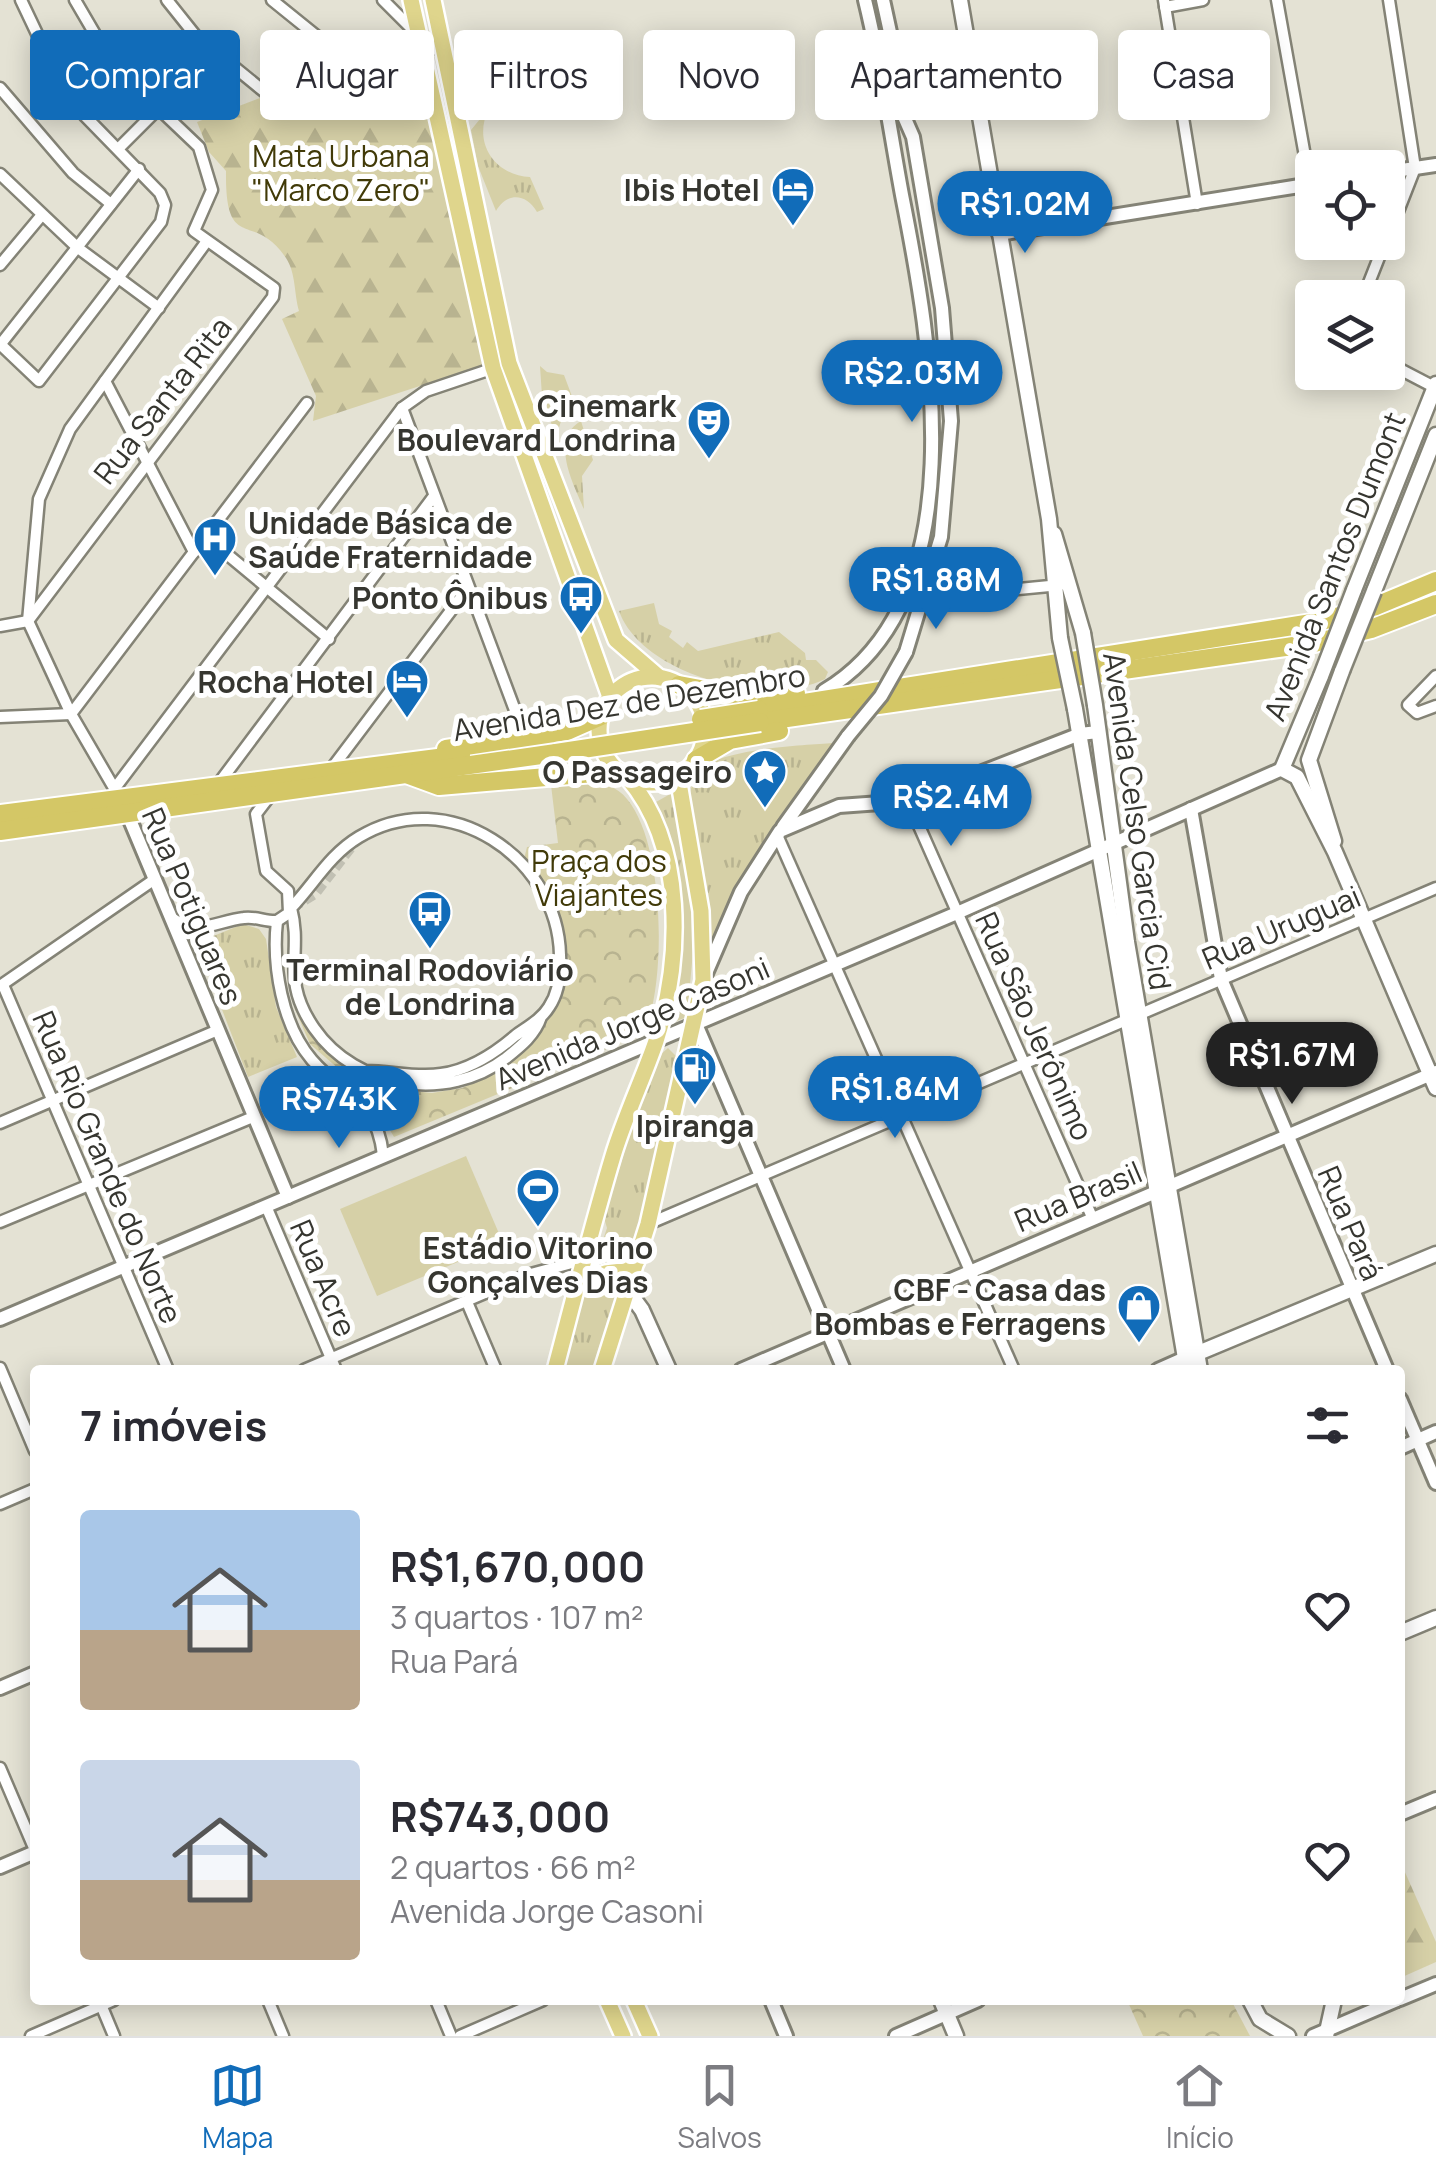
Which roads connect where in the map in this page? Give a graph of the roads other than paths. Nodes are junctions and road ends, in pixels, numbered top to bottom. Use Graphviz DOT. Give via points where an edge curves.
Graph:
graph roads {
  1 [pos="21,0"];
  2 [pos="76,0"];
  3 [pos="167,0"];
  4 [pos="272,0"];
  5 [pos="383,0"];
  6 [pos="411,0"];
  7 [pos="433,0"];
  8 [pos="866,0"];
  9 [pos="882,0"];
  10 [pos="960,0"];
  11 [pos="1202,0"];
  12 [pos="1277,0"];
  13 [pos="1388,0"];
  14 [pos="1165,3"];
  15 [pos="93,30"];
  16 [pos="308,30"];
  17 [pos="413,30"];
  18 [pos="416,30"];
  19 [pos="873,30"];
  20 [pos="434,46"];
  21 [pos="445,54"];
  22 [pos="260,88"];
  23 [pos="1,93"];
  24 [pos="434,101"];
  25 [pos="147,120"];
  26 [pos="170,120"];
  27 [pos="890,120"];
  28 [pos="904,120"];
  29 [pos="912,138"];
  30 [pos="119,148"];
  31 [pos="1305,150"];
  32 [pos="1436,165"];
  33 [pos="1415,168"];
  34 [pos="139,169"];
  35 [pos="1405,169"];
  36 [pos="2,182"];
  37 [pos="1295,187"];
  38 [pos="1405,193"];
  39 [pos="111,204"];
  40 [pos="1198,204"];
  41 [pos="41,216"];
  42 [pos="999,234"];
  43 [pos="207,241"];
  44 [pos="78,248"];
  45 [pos="0,265"];
  46 [pos="119,279"];
  47 [pos="158,308"];
  48 [pos="0,344"];
  49 [pos="501,366"];
  50 [pos="1405,372"];
  51 [pos="105,381"];
  52 [pos="1436,387"];
  53 [pos="308,403"];
  54 [pos="402,408"];
  55 [pos="1436,435"];
  56 [pos="146,462"];
  57 [pos="434,496"];
  58 [pos="1049,519"];
  59 [pos="205,536"];
  60 [pos="194,552"];
  61 [pos="1436,581"];
  62 [pos="1071,584"];
  63 [pos="1052,585"];
  64 [pos="271,587"];
  65 [pos="468,588"];
  66 [pos="926,598"];
  67 [pos="1436,604"];
  68 [pos="28,621"];
  69 [pos="0,626"];
  70 [pos="1082,628"];
  71 [pos="1058,630"];
  72 [pos="329,638"];
  73 [pos="660,678"];
  74 [pos="1435,680"];
  75 [pos="679,685"];
  76 [pos="824,691"];
  77 [pos="610,697"];
  78 [pos="866,701"];
  79 [pos="1436,706"];
  80 [pos="72,714"];
  81 [pos="601,716"];
  82 [pos="0,717"];
  83 [pos="1098,732"];
  84 [pos="1080,734"];
  85 [pos="525,737"];
  86 [pos="696,760"];
  87 [pos="409,768"];
  88 [pos="1282,768"];
  89 [pos="329,772"];
  90 [pos="622,774"];
  91 [pos="678,777"];
  92 [pos="214,790"];
  93 [pos="270,796"];
  94 [pos="121,801"];
  95 [pos="908,801"];
  96 [pos="1191,809"];
  97 [pos="0,814"];
  98 [pos="0,831"];
  99 [pos="779,833"];
  100 [pos="1105,847"];
  101 [pos="1335,852"];
  102 [pos="155,879"];
  103 [pos="1436,888"];
  104 [pos="291,908"];
  105 [pos="958,913"];
  106 [pos="171,917"];
  107 [pos="1363,918"];
  108 [pos="277,921"];
  109 [pos="836,965"];
  110 [pos="1221,979"];
  111 [pos="704,980"];
  112 [pos="1,985"];
  113 [pos="1133,1018"];
  114 [pos="696,1024"];
  115 [pos="218,1030"];
  116 [pos="656,1041"];
  117 [pos="1023,1063"];
  118 [pos="1434,1078"];
  119 [pos="53,1101"];
  120 [pos="902,1116"];
  121 [pos="253,1117"];
  122 [pos="0,1124"];
  123 [pos="1285,1133"];
  124 [pos="382,1155"];
  125 [pos="760,1177"];
  126 [pos="89,1186"];
  127 [pos="1160,1188"];
  128 [pos="288,1197"];
  129 [pos="266,1206"];
  130 [pos="1092,1217"];
  131 [pos="0,1222"];
  132 [pos="648,1224"];
  133 [pos="1436,1254"];
  134 [pos="583,1260"];
  135 [pos="637,1261"];
  136 [pos="123,1266"];
  137 [pos="970,1270"];
  138 [pos="605,1273"];
  139 [pos="1352,1288"];
  140 [pos="628,1291"];
  141 [pos="467,1302"];
  142 [pos="0,1319"];
  143 [pos="827,1332"];
  144 [pos="331,1358"];
  145 [pos="1190,1360"];
  146 [pos="166,1365"];
  147 [pos="315,1365"];
  148 [pos="334,1365"];
  149 [pos="494,1365"];
  150 [pos="557,1365"];
  151 [pos="604,1365"];
  152 [pos="667,1365"];
  153 [pos="751,1365"];
  154 [pos="842,1365"];
  155 [pos="1012,1365"];
  156 [pos="1386,1365"];
  157 [pos="0,1368"];
  158 [pos="1405,1410"];
  159 [pos="1436,1432"];
  160 [pos="30,1439"];
  161 [pos="1418,1440"];
  162 [pos="1405,1446"];
  163 [pos="1436,1483"];
  164 [pos="30,1491"];
  165 [pos="0,1504"];
  166 [pos="1436,1618"];
  167 [pos="1405,1631"];
  168 [pos="30,1675"];
  169 [pos="0,1688"];
  170 [pos="0,1768"];
  171 [pos="1436,1799"];
  172 [pos="1405,1809"];
  173 [pos="30,1839"];
  174 [pos="30,1853"];
  175 [pos="0,1866"];
  176 [pos="1436,1984"];
  177 [pos="1405,1997"];
  178 [pos="96,2005"];
  179 [pos="101,2005"];
  180 [pos="270,2005"];
  181 [pos="438,2005"];
  182 [pos="532,2005"];
  183 [pos="610,2005"];
  184 [pos="636,2005"];
  185 [pos="772,2005"];
  186 [pos="1253,2005"];
  187 [pos="1332,2005"];
  188 [pos="1388,2005"];
  189 [pos="944,2007"];
  190 [pos="1321,2034"];
  191 [pos="31,2036"];
  192 [pos="114,2036"];
  193 [pos="283,2036"];
  194 [pos="451,2036"];
  195 [pos="460,2036"];
  196 [pos="622,2036"];
  197 [pos="650,2036"];
  198 [pos="786,2036"];
  199 [pos="896,2036"];
  200 [pos="956,2036"];
  201 [pos="1288,2036"];
  1 -- 30 [label="street" via="59,80"];
  2 -- 15 [label="street"];
  3 -- 22 [label="street" via="195,35"];
  4 -- 16 [label="street"];
  5 -- 17 [label="street"];
  6 -- 18 [label="main road"];
  7 -- 21 [label="main road"];
  8 -- 19 [label="street"];
  9 -- 29 [label="street"];
  10 -- 42 [label="main road, Avenida Celso Garcia Cid"];
  11 -- 14 [label="street"];
  12 -- 31 [label="street"];
  13 -- 33 [label="street"];
  14 -- 40 [label="street"];
  20 -- 21 [label="street"];
  21 -- 49 [label="main road"];
  23 -- 39 [label="street" via="73,173"];
  24 -- 49 [label="main road"];
  25 -- 30 [label="street"];
  26 -- 43 [label="street, Rua Santa Rita" via="207,163 212,190 194,231"];
  27 -- 76 [label="street" via="930,370 932,472 910,581 892,625 870,657"];
  28 -- 29 [label="street"];
  29 -- 66 [label="street" via="942,308 951,421 941,537"];
  30 -- 34 [label="street"];
  32 -- 33 [label="street"];
  33 -- 35 [label="street"];
  33 -- 38 [label="street"];
  34 -- 39 [label="street"];
  34 -- 46 [label="street" via="165,205 161,222"];
  36 -- 41 [label="street"];
  37 -- 40 [label="street"];
  39 -- 44 [label="street"];
  40 -- 42 [label="street"];
  41 -- 44 [label="street"];
  41 -- 45 [label="street"];
  42 -- 58 [label="main road, Avenida Celso Garcia Cid"];
  43 -- 47 [label="street"];
  43 -- 56 [label="street, Rua Santa Rita" via="270,283 273,297"];
  44 -- 46 [label="street"];
  44 -- 48 [label="street"];
  46 -- 47 [label="street"];
  46 -- 48 [label="street" via="39,382"];
  47 -- 51 [label="street"];
  49 -- 54 [label="street" via="426,391"];
  49 -- 73 [label="main road" via="616,640"];
  49 -- 77 [label="main road"];
  50 -- 52 [label="street"];
  51 -- 56 [label="street"];
  51 -- 68 [label="street" via="70,429 39,499"];
  52 -- 88 [label="main road, Avenida Santos Dumont, bridge"];
  53 -- 59 [label="street"];
  54 -- 57 [label="street"];
  54 -- 64 [label="street"];
  55 -- 101 [label="main road, Avenida Santos Dumont, bridge" via="1310,760"];
  56 -- 60 [label="street"];
  56 -- 68 [label="street, Rua Santa Rita"];
  57 -- 65 [label="street"];
  57 -- 72 [label="street"];
  58 -- 62 [label="main road, Avenida Celso Garcia Cid"];
  58 -- 63 [label="main road, Avenida Celso Garcia Cid"];
  59 -- 60 [label="street"];
  59 -- 64 [label="street"];
  60 -- 80 [label="street"];
  61 -- 78 [label="highway, Avenida Dez de Dezembro" via="1318,622"];
  62 -- 63 [label="street"];
  62 -- 70 [label="main road, Avenida Celso Garcia Cid"];
  63 -- 66 [label="street"];
  63 -- 71 [label="main road, Avenida Celso Garcia Cid"];
  64 -- 72 [label="street"];
  64 -- 94 [label="street"];
  65 -- 85 [label="street"];
  65 -- 89 [label="street"];
  66 -- 99 [label="street, bridge" via="881,696"];
  67 -- 78 [label="highway, Avenida Dez de Dezembro" via="1314,644"];
  68 -- 69 [label="street"];
  68 -- 80 [label="street"];
  70 -- 71 [label="main road" via="1064,616"];
  70 -- 83 [label="main road, Avenida Celso Garcia Cid, bridge"];
  71 -- 84 [label="main road, Avenida Celso Garcia Cid, bridge"];
  72 -- 92 [label="street"];
  73 -- 75 [label="main road"];
  73 -- 77 [label="main road" via="628,683"];
  74 -- 79 [label="street" via="1408,705 1417,713"];
  75 -- 76 [label="highway" via="732,695"];
  75 -- 86 [label="main road" via="696,702 704,724"];
  76 -- 78 [label="highway"];
  77 -- 81 [label="main road"];
  78 -- 86 [label="highway" via="805,727 730,740"];
  78 -- 87 [label="highway, Avenida Dez de Dezembro, bridge"];
  80 -- 82 [label="street"];
  80 -- 94 [label="street"];
  81 -- 85 [label="highway" via="567,731"];
  81 -- 90 [label="main road" via="603,752"];
  83 -- 84 [label="street"];
  83 -- 100 [label="main road, Avenida Celso Garcia Cid"];
  84 -- 95 [label="street"];
  84 -- 100 [label="main road, Avenida Celso Garcia Cid"];
  85 -- 87 [label="highway" via="438,750"];
  86 -- 91 [label="main road"];
  87 -- 89 [label="highway, Avenida Dez de Dezembro"];
  87 -- 90 [label="highway" via="439,786 561,772"];
  87 -- 93 [label="highway, Avenida Dez de Dezembro"];
  88 -- 96 [label="street, Avenida Jorge Casoni"];
  88 -- 101 [label="main road" via="1297,777"];
  89 -- 92 [label="highway, Avenida Dez de Dezembro"];
  90 -- 91 [label="main road" via="652,784"];
  90 -- 116 [label="main road" via="647,800 668,865 672,940"];
  91 -- 111 [label="main road" via="701,911"];
  92 -- 94 [label="highway, Avenida Dez de Dezembro"];
  93 -- 94 [label="highway, Avenida Dez de Dezembro"];
  93 -- 104 [label="street" via="256,814 266,872 288,891"];
  94 -- 97 [label="highway, Avenida Dez de Dezembro"];
  94 -- 98 [label="highway, Avenida Dez de Dezembro"];
  94 -- 102 [label="street, Rua Potiguares"];
  95 -- 99 [label="street" via="838,806"];
  95 -- 105 [label="street, Rua São Jerônimo"];
  96 -- 100 [label="street, Avenida Jorge Casoni"];
  96 -- 110 [label="street, Rua Pará"];
  99 -- 109 [label="street"];
  99 -- 111 [label="street" via="742,892"];
  100 -- 105 [label="street, Avenida Jorge Casoni"];
  100 -- 113 [label="main road, Avenida Celso Garcia Cid"];
  101 -- 107 [label="main road"];
  102 -- 106 [label="street, Rua Potiguares"];
  102 -- 112 [label="street"];
  103 -- 107 [label="street, Rua Uruguai"];
  104 -- 104 [label="street" via="292,968 305,1011 331,1048 366,1071 426,1076 458,1070 495,1052 541,1017 554,998 561,966 551,906 524,864 472,828 414,819 360,836"];
  104 -- 108 [label="street"];
  105 -- 109 [label="street, Avenida Jorge Casoni"];
  105 -- 117 [label="street, Rua São Jerônimo"];
  106 -- 108 [label="street" via="200,928 249,917"];
  106 -- 115 [label="street, Rua Potiguares"];
  107 -- 110 [label="street, Rua Uruguai"];
  107 -- 118 [label="main road"];
  108 -- 124 [label="street" via="285,1007 296,1037 314,1062 369,1109"];
  109 -- 114 [label="street, Avenida Jorge Casoni"];
  109 -- 120 [label="street"];
  110 -- 113 [label="street, Rua Uruguai"];
  110 -- 123 [label="street, Rua Pará"];
  111 -- 114 [label="main road"];
  112 -- 119 [label="street, Rua Rio Grande do Norte"];
  113 -- 117 [label="street, Rua Uruguai"];
  113 -- 127 [label="main road, Avenida Celso Garcia Cid"];
  114 -- 116 [label="street, Avenida Jorge Casoni"];
  114 -- 125 [label="street"];
  114 -- 132 [label="main road"];
  115 -- 119 [label="street"];
  115 -- 121 [label="street, Rua Potiguares"];
  116 -- 124 [label="street, Avenida Jorge Casoni"];
  116 -- 134 [label="main road" via="633,1094"];
  117 -- 120 [label="street, Rua Uruguai"];
  117 -- 130 [label="street, Rua São Jerônimo"];
  118 -- 123 [label="street, Rua Brasil"];
  119 -- 122 [label="street"];
  119 -- 126 [label="street, Rua Rio Grande do Norte"];
  120 -- 125 [label="street, Rua Uruguai"];
  120 -- 137 [label="street"];
  121 -- 126 [label="street"];
  121 -- 128 [label="street, Rua Potiguares"];
  123 -- 127 [label="street, Rua Brasil"];
  123 -- 139 [label="street, Rua Pará"];
  124 -- 128 [label="street, Avenida Jorge Casoni"];
  125 -- 132 [label="street, Rua Uruguai"];
  125 -- 143 [label="street"];
  126 -- 131 [label="street"];
  126 -- 136 [label="street, Rua Rio Grande do Norte"];
  127 -- 130 [label="street, Rua Brasil"];
  127 -- 145 [label="main road, Avenida Celso Garcia Cid"];
  128 -- 129 [label="street, Avenida Jorge Casoni"];
  129 -- 136 [label="street, Avenida Jorge Casoni"];
  129 -- 144 [label="street, Rua Acre"];
  130 -- 137 [label="street, Rua Brasil"];
  132 -- 135 [label="main road"];
  133 -- 139 [label="main road"];
  134 -- 138 [label="street"];
  134 -- 141 [label="street" via="553,1265"];
  134 -- 150 [label="main road"];
  135 -- 138 [label="main road"];
  135 -- 140 [label="main road"];
  136 -- 142 [label="street, Avenida Jorge Casoni"];
  136 -- 146 [label="street, Rua Rio Grande do Norte"];
  137 -- 143 [label="street, Rua Brasil"];
  137 -- 155 [label="street"];
  138 -- 140 [label="street"];
  139 -- 145 [label="main road"];
  139 -- 156 [label="street, Rua Pará"];
  140 -- 151 [label="main road"];
  140 -- 152 [label="main road"];
  141 -- 144 [label="street"];
  141 -- 149 [label="street"];
  143 -- 153 [label="street, Rua Brasil"];
  143 -- 154 [label="street"];
  144 -- 147 [label="street"];
  144 -- 148 [label="street, Rua Acre"];
  157 -- 160 [label="street"];
  158 -- 161 [label="street"];
  159 -- 161 [label="street"];
  161 -- 162 [label="street"];
  161 -- 163 [label="street"];
  164 -- 165 [label="street"];
  166 -- 167 [label="main road"];
  168 -- 169 [label="street"];
  170 -- 173 [label="street"];
  171 -- 172 [label="street"];
  174 -- 175 [label="street"];
  176 -- 177 [label="street"];
  178 -- 191 [label="street"];
  179 -- 192 [label="street"];
  180 -- 193 [label="street"];
  181 -- 194 [label="street"];
  182 -- 195 [label="street"];
  183 -- 196 [label="main road"];
  184 -- 197 [label="main road"];
  185 -- 198 [label="street"];
  186 -- 201 [label="main road" via="1260,2019"];
  187 -- 190 [label="main road"];
  188 -- 190 [label="street"];
  189 -- 199 [label="street"];
  189 -- 200 [label="main road"];
}
